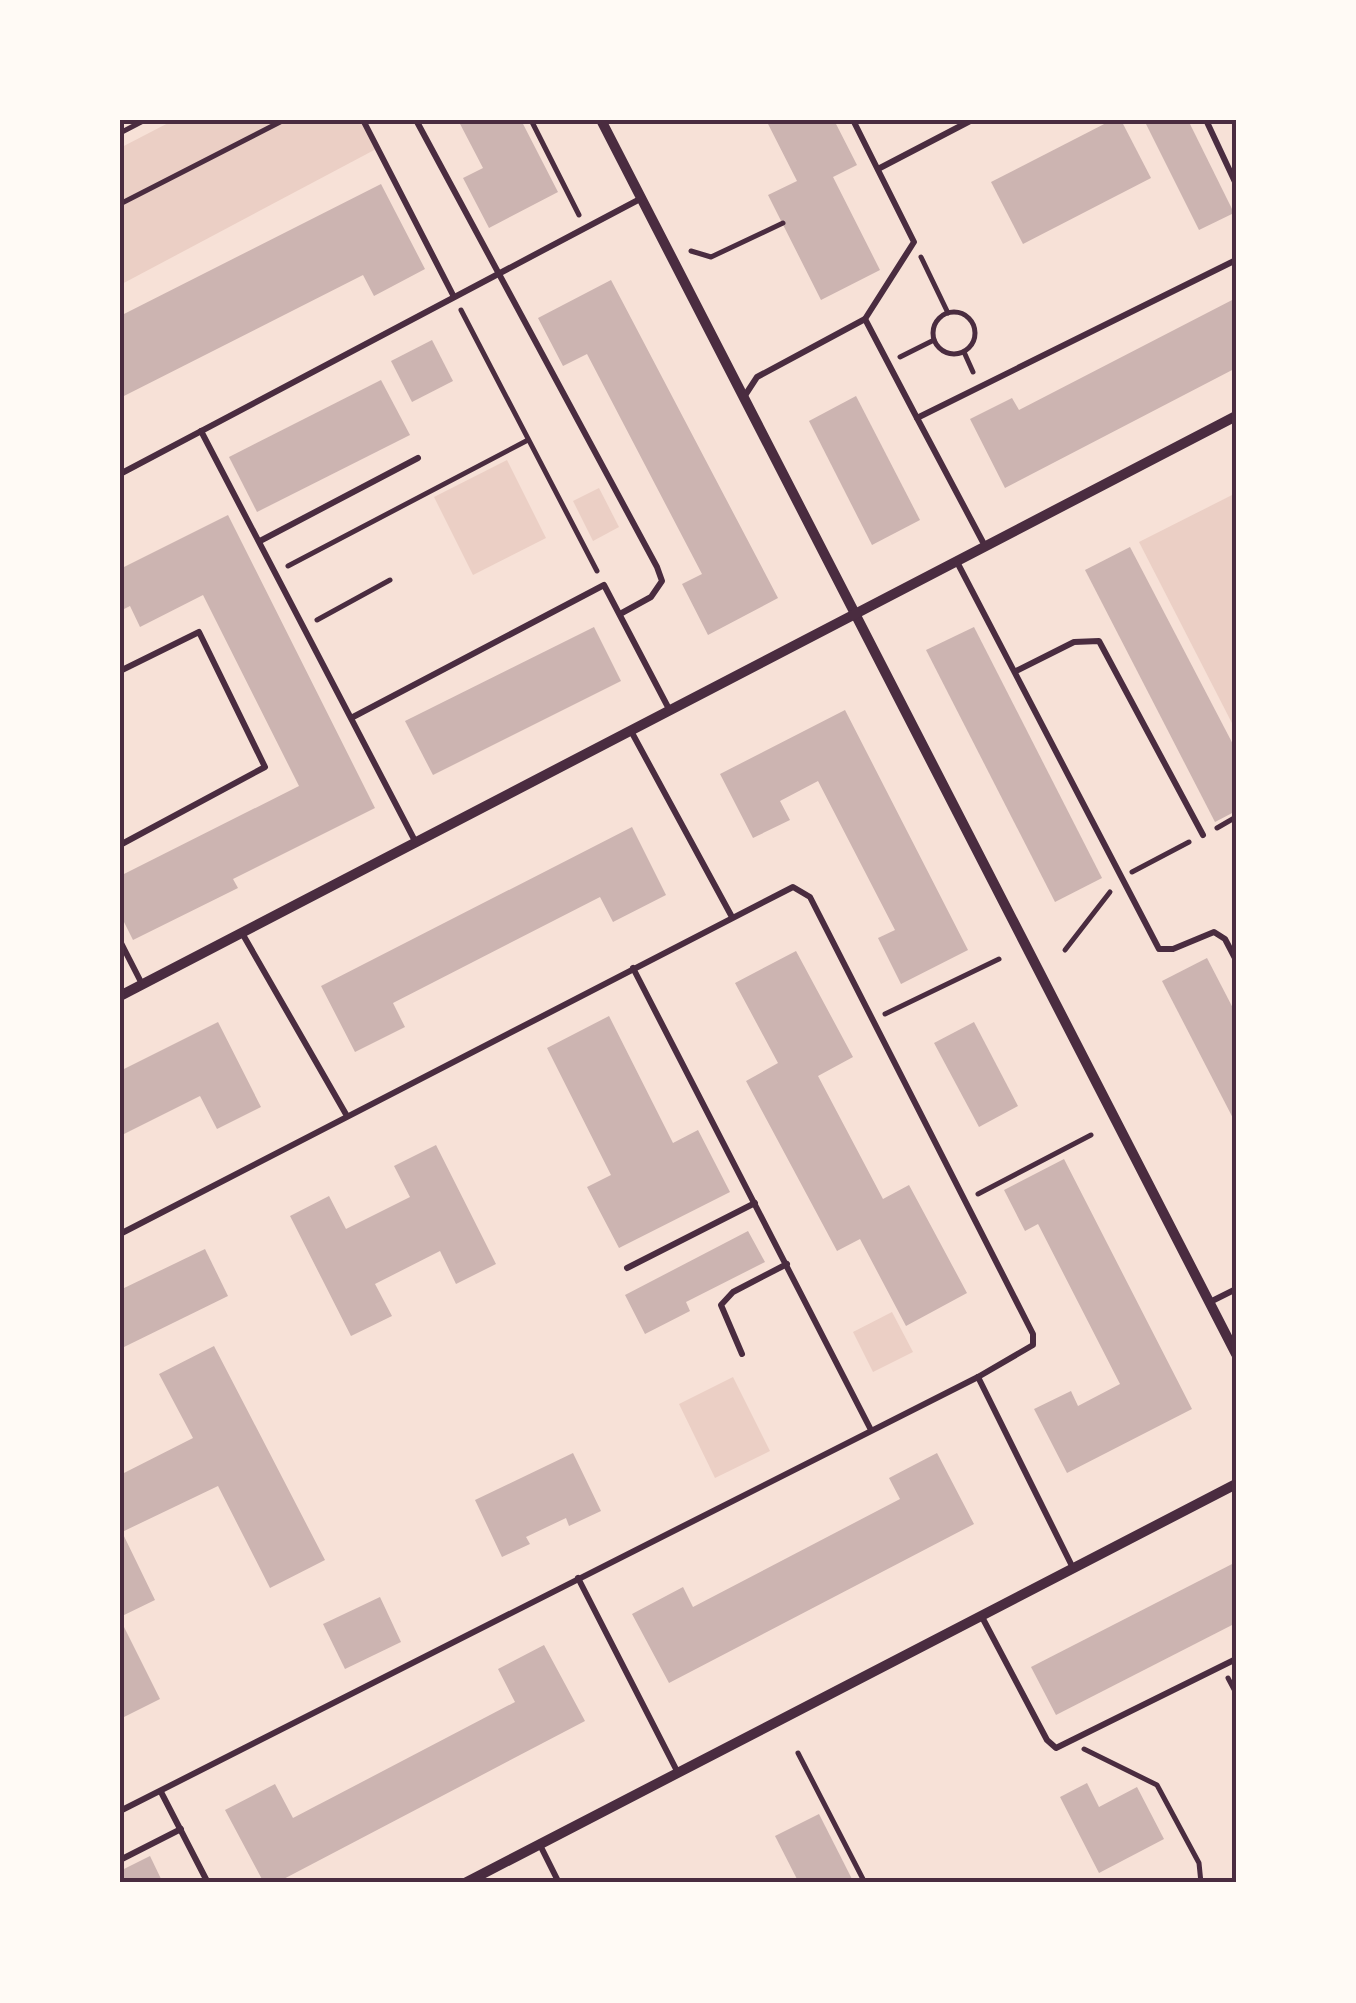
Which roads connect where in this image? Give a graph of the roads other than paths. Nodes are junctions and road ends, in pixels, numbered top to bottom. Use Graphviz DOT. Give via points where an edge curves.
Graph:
graph roads {
  1 [pos="363,120"];
  2 [pos="416,120"];
  3 [pos="601,120"];
  4 [pos="853,120"];
  5 [pos="972,120"];
  6 [pos="1206,120"];
  7 [pos="878,169"];
  8 [pos="1236,184"];
  9 [pos="641,199"];
  10 [pos="1236,260"];
  11 [pos="495,273"];
  12 [pos="453,294"];
  13 [pos="865,318"];
  14 [pos="743,398"];
  15 [pos="1236,416"];
  16 [pos="917,418"];
  17 [pos="201,431"];
  18 [pos="418,458"];
  19 [pos="120,474"];
  20 [pos="260,541"];
  21 [pos="985,546"];
  22 [pos="957,562"];
  23 [pos="620,614"];
  24 [pos="856,614"];
  25 [pos="120,670"];
  26 [pos="1016,671"];
  27 [pos="670,710"];
  28 [pos="354,717"];
  29 [pos="630,731"];
  30 [pos="1203,835"];
  31 [pos="416,842"];
  32 [pos="120,846"];
  33 [pos="732,917"];
  34 [pos="242,933"];
  35 [pos="120,942"];
  36 [pos="1236,960"];
  37 [pos="633,968"];
  38 [pos="142,985"];
  39 [pos="120,996"];
  40 [pos="347,1116"];
  41 [pos="755,1202"];
  42 [pos="120,1234"];
  43 [pos="787,1264"];
  44 [pos="627,1268"];
  45 [pos="1236,1289"];
  46 [pos="1210,1303"];
  47 [pos="742,1354"];
  48 [pos="1236,1354"];
  49 [pos="978,1376"];
  50 [pos="871,1430"];
  51 [pos="1236,1484"];
  52 [pos="1072,1568"];
  53 [pos="578,1578"];
  54 [pos="981,1616"];
  55 [pos="1236,1658"];
  56 [pos="678,1773"];
  57 [pos="161,1792"];
  58 [pos="120,1811"];
  59 [pos="180,1830"];
  60 [pos="540,1844"];
  61 [pos="120,1860"];
  62 [pos="208,1883"];
  63 [pos="465,1883"];
  64 [pos="560,1883"];
  1 -- 12 [label="lane"];
  2 -- 11 [label="lane"];
  3 -- 9 [label="street"];
  4 -- 7 [label="lane"];
  5 -- 7 [label="lane"];
  6 -- 8 [label="lane"];
  7 -- 13 [label="lane" via="914,242"];
  9 -- 11 [label="lane"];
  9 -- 14 [label="street"];
  10 -- 16 [label="lane"];
  11 -- 12 [label="lane"];
  11 -- 23 [label="lane" via="657,567 658,592"];
  12 -- 17 [label="lane"];
  13 -- 14 [label="lane" via="757,377"];
  13 -- 16 [label="lane"];
  14 -- 24 [label="street"];
  15 -- 21 [label="street"];
  16 -- 21 [label="lane"];
  17 -- 19 [label="lane"];
  17 -- 20 [label="lane"];
  18 -- 20 [label="lane"];
  20 -- 28 [label="lane"];
  21 -- 22 [label="street"];
  22 -- 24 [label="street"];
  22 -- 26 [label="lane"];
  23 -- 27 [label="lane"];
  23 -- 28 [label="lane" via="604,585"];
  24 -- 27 [label="street"];
  24 -- 46 [label="street"];
  25 -- 32 [label="lane" via="199,632 265,767"];
  26 -- 30 [label="lane" via="1074,642 1099,641"];
  26 -- 36 [label="lane" via="1159,949 1173,950 1214,932"];
  27 -- 29 [label="street"];
  28 -- 31 [label="lane"];
  29 -- 31 [label="street"];
  29 -- 33 [label="lane"];
  31 -- 34 [label="street"];
  33 -- 37 [label="lane"];
  33 -- 49 [label="lane" via="782,890 802,889 874,1020 1034,1334 1033,1345"];
  34 -- 38 [label="street"];
  34 -- 40 [label="lane"];
  35 -- 38 [label="lane"];
  37 -- 40 [label="lane"];
  37 -- 41 [label="lane"];
  38 -- 39 [label="street"];
  40 -- 42 [label="lane"];
  41 -- 43 [label="lane"];
  41 -- 44 [label="lane"];
  43 -- 47 [label="lane" via="721,1305"];
  43 -- 50 [label="lane"];
  45 -- 46 [label="lane"];
  46 -- 48 [label="street"];
  49 -- 50 [label="lane"];
  49 -- 52 [label="lane"];
  50 -- 53 [label="lane"];
  51 -- 52 [label="street"];
  52 -- 54 [label="street"];
  53 -- 56 [label="lane"];
  53 -- 57 [label="lane"];
  54 -- 55 [label="lane" via="1056,1748"];
  54 -- 56 [label="street"];
  56 -- 60 [label="street"];
  57 -- 58 [label="lane"];
  57 -- 59 [label="lane"];
  59 -- 61 [label="lane"];
  59 -- 62 [label="lane"];
  60 -- 63 [label="street"];
  60 -- 64 [label="lane"];
}
